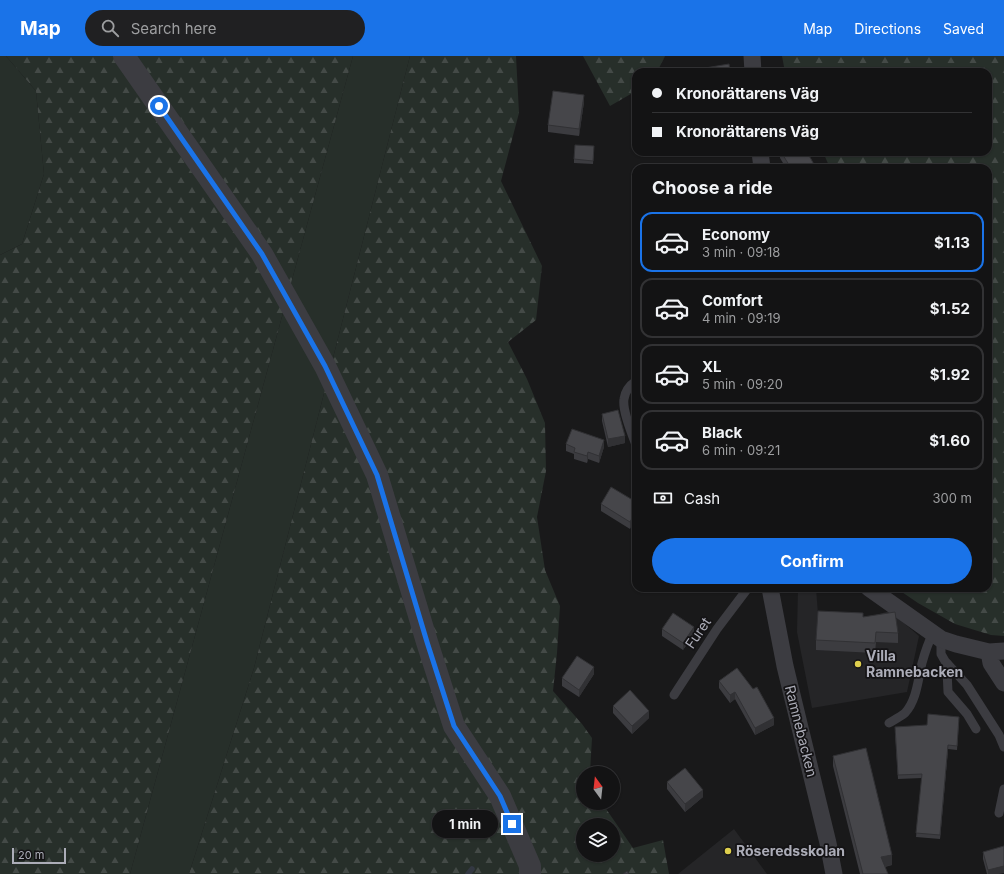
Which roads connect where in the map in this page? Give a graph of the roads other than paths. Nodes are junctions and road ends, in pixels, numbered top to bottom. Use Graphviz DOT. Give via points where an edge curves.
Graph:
graph roads {
  1 [pos="124,56"];
  2 [pos="752,56"];
  3 [pos="753,68"];
  4 [pos="632,385"];
  5 [pos="632,433"];
  6 [pos="745,592"];
  7 [pos="771,592"];
  8 [pos="875,592"];
  9 [pos="937,636"];
  10 [pos="996,651"];
  11 [pos="948,664"];
  12 [pos="1004,683"];
  13 [pos="674,695"];
  14 [pos="889,723"];
  15 [pos="976,729"];
  16 [pos="1004,747"];
  17 [pos="1004,789"];
  18 [pos="999,813"];
  19 [pos="530,874"];
  20 [pos="834,874"];
  1 -- 19 [label="street" via="262,254 325,366 377,475 454,726 500,796 530,866"];
  2 -- 3 [label="street"];
  4 -- 5 [label="lane" via="623,399"];
  6 -- 13 [label="lane, Furet" via="717,629"];
  7 -- 20 [label="street, Ramnebacken" via="785,666"];
  8 -- 9 [label="street"];
  9 -- 10 [label="street" via="956,644"];
  9 -- 11 [label="lane" via="941,654"];
  9 -- 14 [label="lane" via="928,642 915,695 906,712"];
  10 -- 12 [label="street" via="991,663"];
  11 -- 15 [label="lane" via="948,692"];
  11 -- 16 [label="lane" via="967,685"];
  17 -- 18 [label="lane"];
}
